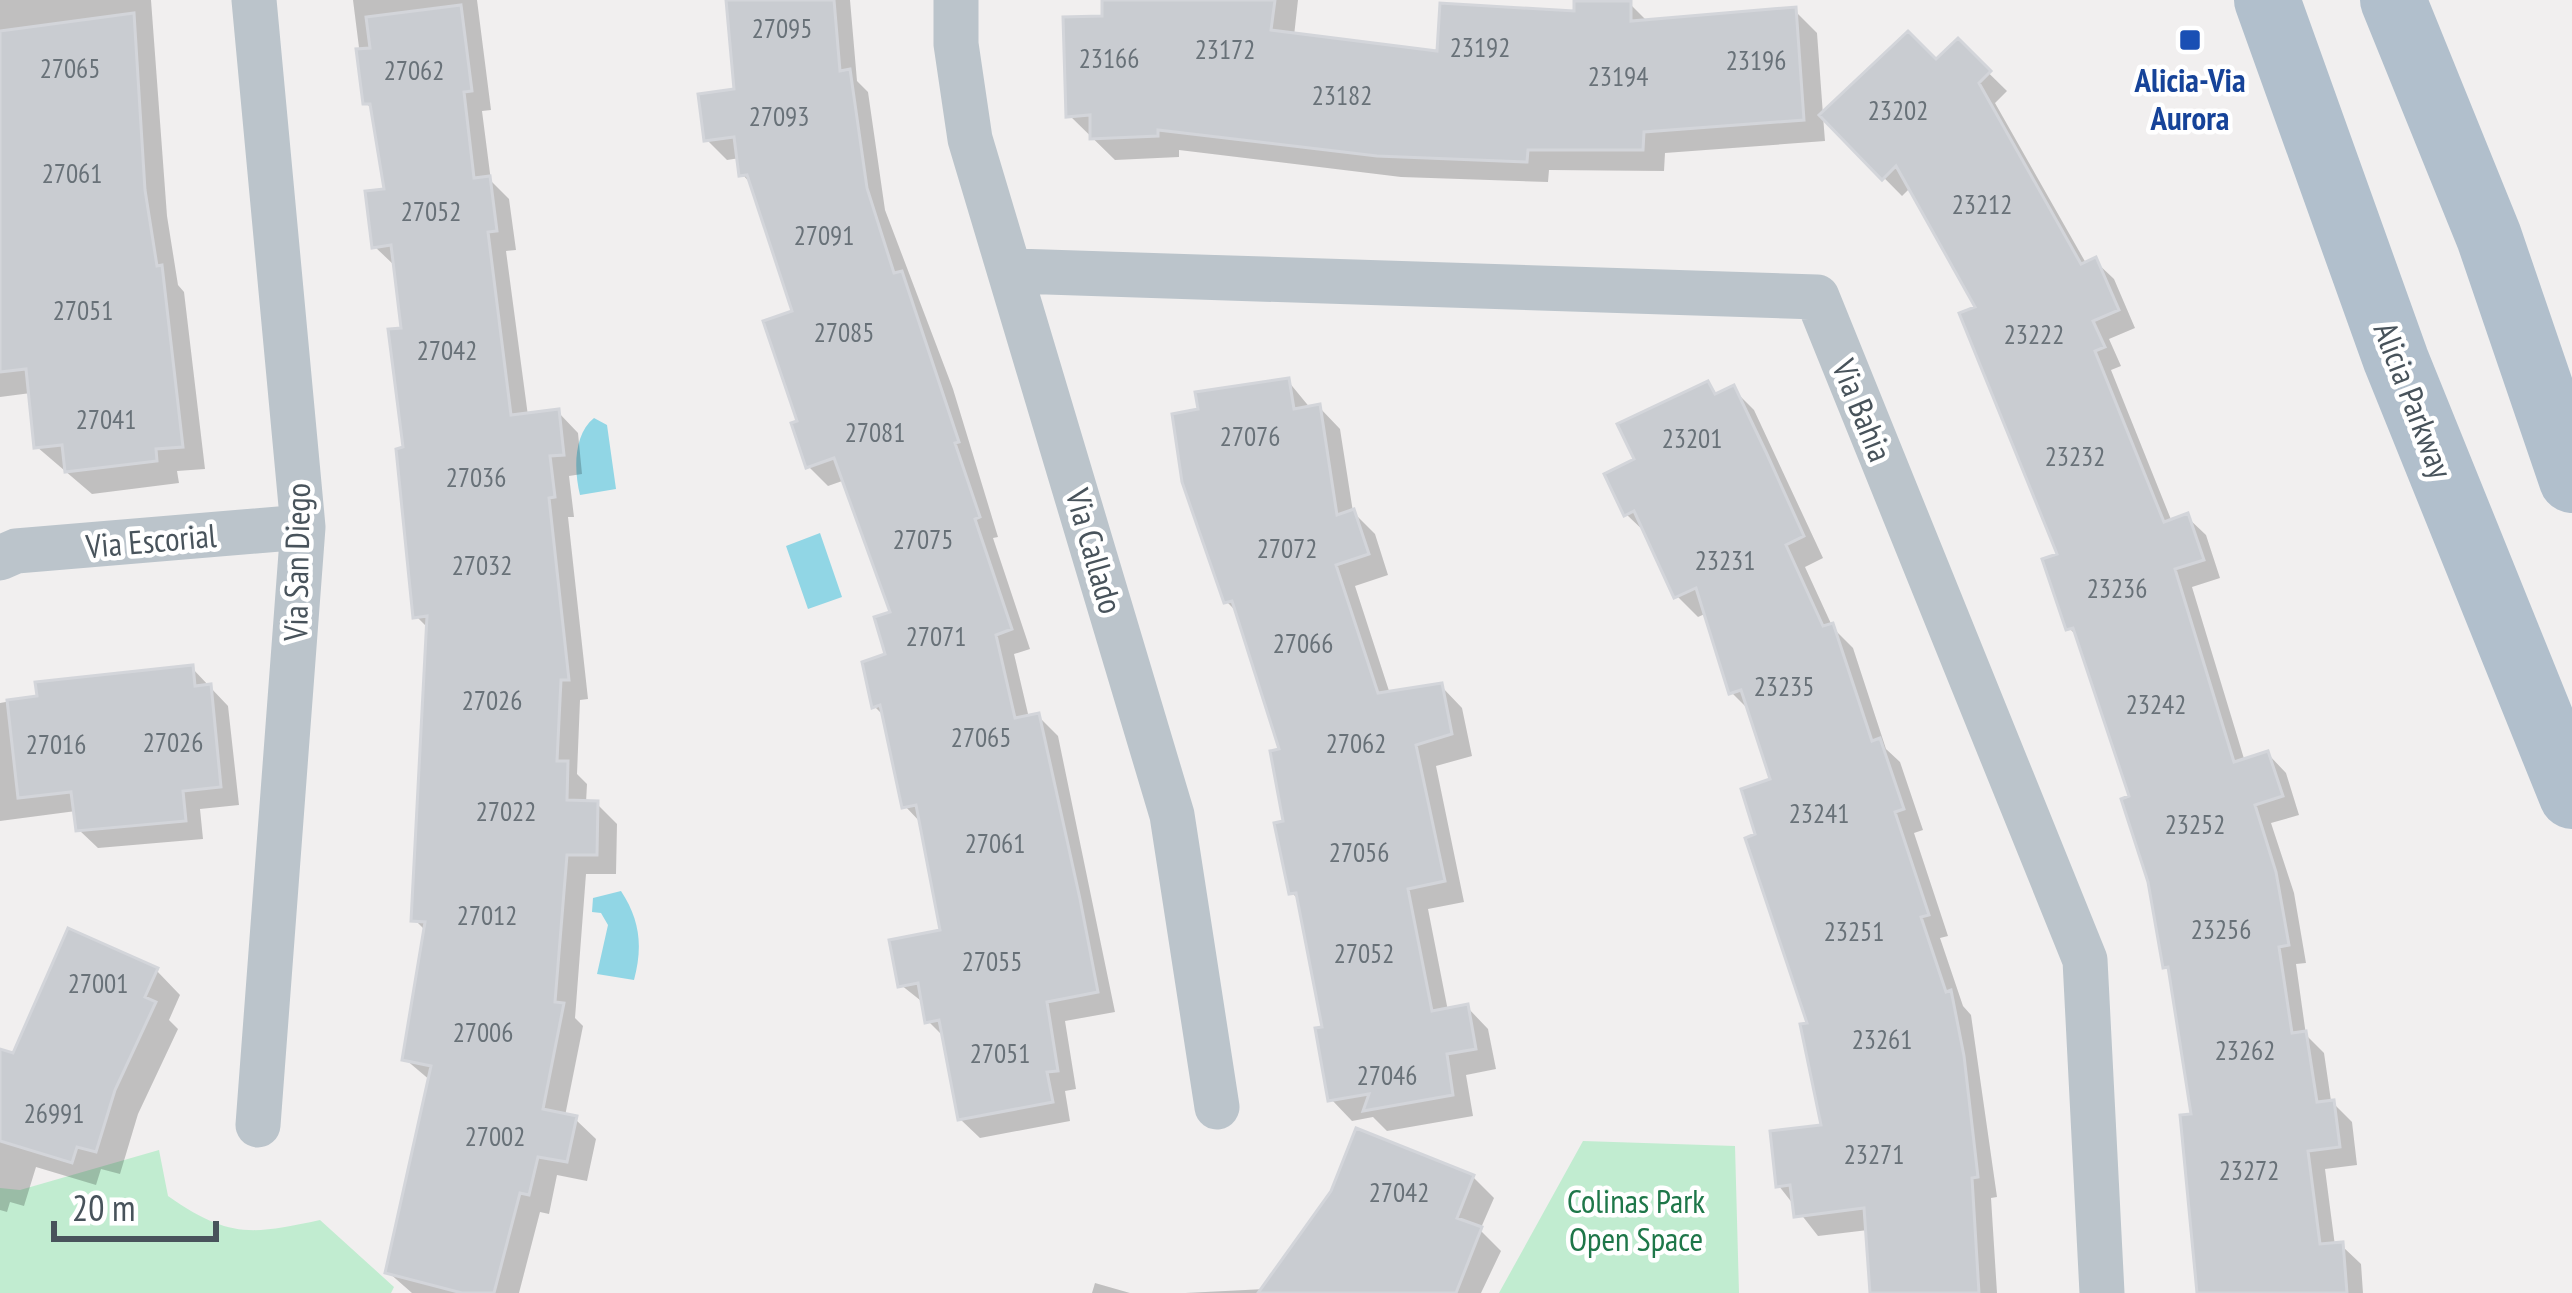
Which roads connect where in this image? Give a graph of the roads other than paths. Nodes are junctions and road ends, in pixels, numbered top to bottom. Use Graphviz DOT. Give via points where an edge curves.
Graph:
graph roads {
  1 [pos="254,0"];
  2 [pos="956,0"];
  3 [pos="2266,0"];
  4 [pos="2393,0"];
  5 [pos="1013,271"];
  6 [pos="2572,480"];
  7 [pos="303,527"];
  8 [pos="0,558"];
  9 [pos="2572,796"];
  10 [pos="1217,1107"];
  11 [pos="258,1125"];
  12 [pos="2102,1293"];
  1 -- 7 [label="street, Via San Diego"];
  2 -- 5 [label="street, Via Callado" via="970,139"];
  3 -- 9 [label="main road, Alicia Parkway" via="2396,360"];
  4 -- 6 [label="main road" via="2489,237"];
  5 -- 10 [label="street, Via Callado" via="1172,815"];
  5 -- 12 [label="street, Via Bahia" via="1817,297 2085,960"];
  7 -- 8 [label="street, Via Escorial"];
  7 -- 11 [label="street, Via San Diego"];
}
